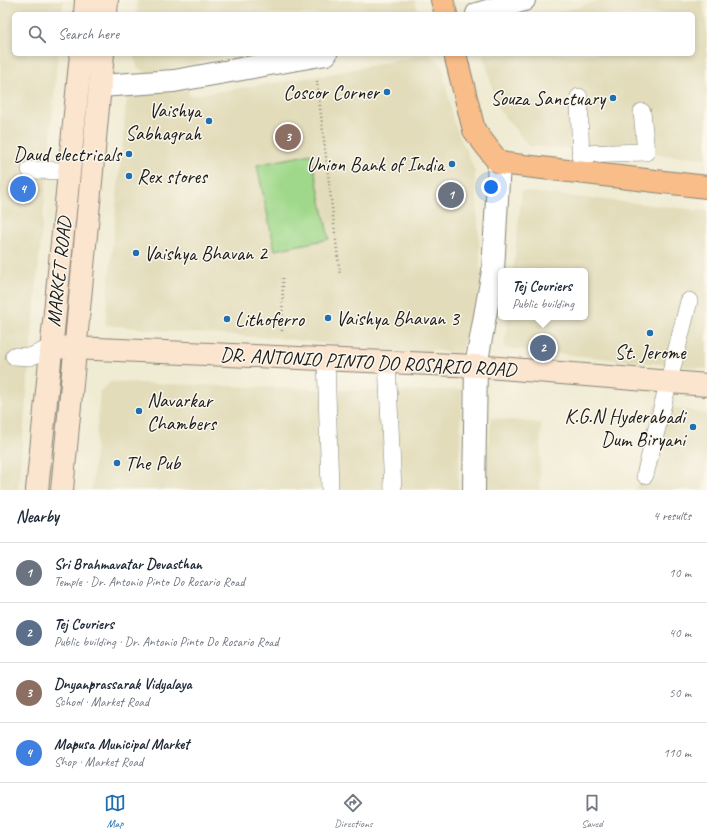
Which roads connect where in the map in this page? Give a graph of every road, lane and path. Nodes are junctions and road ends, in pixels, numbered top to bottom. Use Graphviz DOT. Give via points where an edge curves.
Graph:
graph roads {
  1 [pos="86,0"];
  2 [pos="107,0"];
  3 [pos="442,0"];
  4 [pos="524,0"];
  5 [pos="85,12"];
  6 [pos="106,12"];
  7 [pos="445,12"];
  8 [pos="483,12"];
  9 [pos="81,56"];
  10 [pos="102,56"];
  11 [pos="319,56"];
  12 [pos="456,56"];
  13 [pos="100,86"];
  14 [pos="579,98"];
  15 [pos="642,112"];
  16 [pos="499,163"];
  17 [pos="581,163"];
  18 [pos="30,170"];
  19 [pos="69,172"];
  20 [pos="707,187"];
  21 [pos="283,275"];
  22 [pos="340,275"];
  23 [pos="689,301"];
  24 [pos="52,347"];
  25 [pos="75,348"];
  26 [pos="14,356"];
  27 [pos="280,358"];
  28 [pos="326,359"];
  29 [pos="387,362"];
  30 [pos="476,366"];
  31 [pos="669,382"];
  32 [pos="707,385"];
  33 [pos="645,475"];
  34 [pos="37,490"];
  35 [pos="62,490"];
  36 [pos="330,490"];
  37 [pos="394,490"];
  38 [pos="474,490"];
  1 -- 5 [label="main road"];
  2 -- 6 [label="main road"];
  3 -- 7 [label="main road"];
  4 -- 8 [label="street"];
  9 -- 19 [label="main road, MARKET ROAD"];
  10 -- 13 [label="main road, MARKET ROAD"];
  11 -- 13 [label="street" via="174,81"];
  11 -- 22 [label="path" via="317,76"];
  12 -- 16 [label="main road" via="474,130"];
  13 -- 25 [label="main road, MARKET ROAD"];
  14 -- 17 [label="lane"];
  15 -- 17 [label="lane" via="646,152"];
  16 -- 17 [label="main road"];
  16 -- 30 [label="street" via="493,270"];
  17 -- 20 [label="main road"];
  18 -- 19 [label="lane"];
  19 -- 24 [label="main road, MARKET ROAD"];
  21 -- 27 [label="path"];
  23 -- 31 [label="lane"];
  24 -- 25 [label="main road, DR. ANTONIO PINTO DO ROSARIO ROAD"];
  24 -- 26 [label="lane" via="30,357"];
  24 -- 34 [label="main road, MARKET ROAD"];
  25 -- 27 [label="main road, DR. ANTONIO PINTO DO ROSARIO ROAD"];
  25 -- 35 [label="main road, MARKET ROAD"];
  27 -- 28 [label="main road, DR. ANTONIO PINTO DO ROSARIO ROAD"];
  28 -- 29 [label="main road, DR. ANTONIO PINTO DO ROSARIO ROAD"];
  28 -- 36 [label="lane"];
  29 -- 30 [label="main road, DR. ANTONIO PINTO DO ROSARIO ROAD"];
  29 -- 37 [label="lane"];
  30 -- 31 [label="main road, DR. ANTONIO PINTO DO ROSARIO ROAD"];
  30 -- 38 [label="street"];
  31 -- 32 [label="main road, DR. ANTONIO PINTO DO ROSARIO ROAD"];
  31 -- 33 [label="lane"];
}
